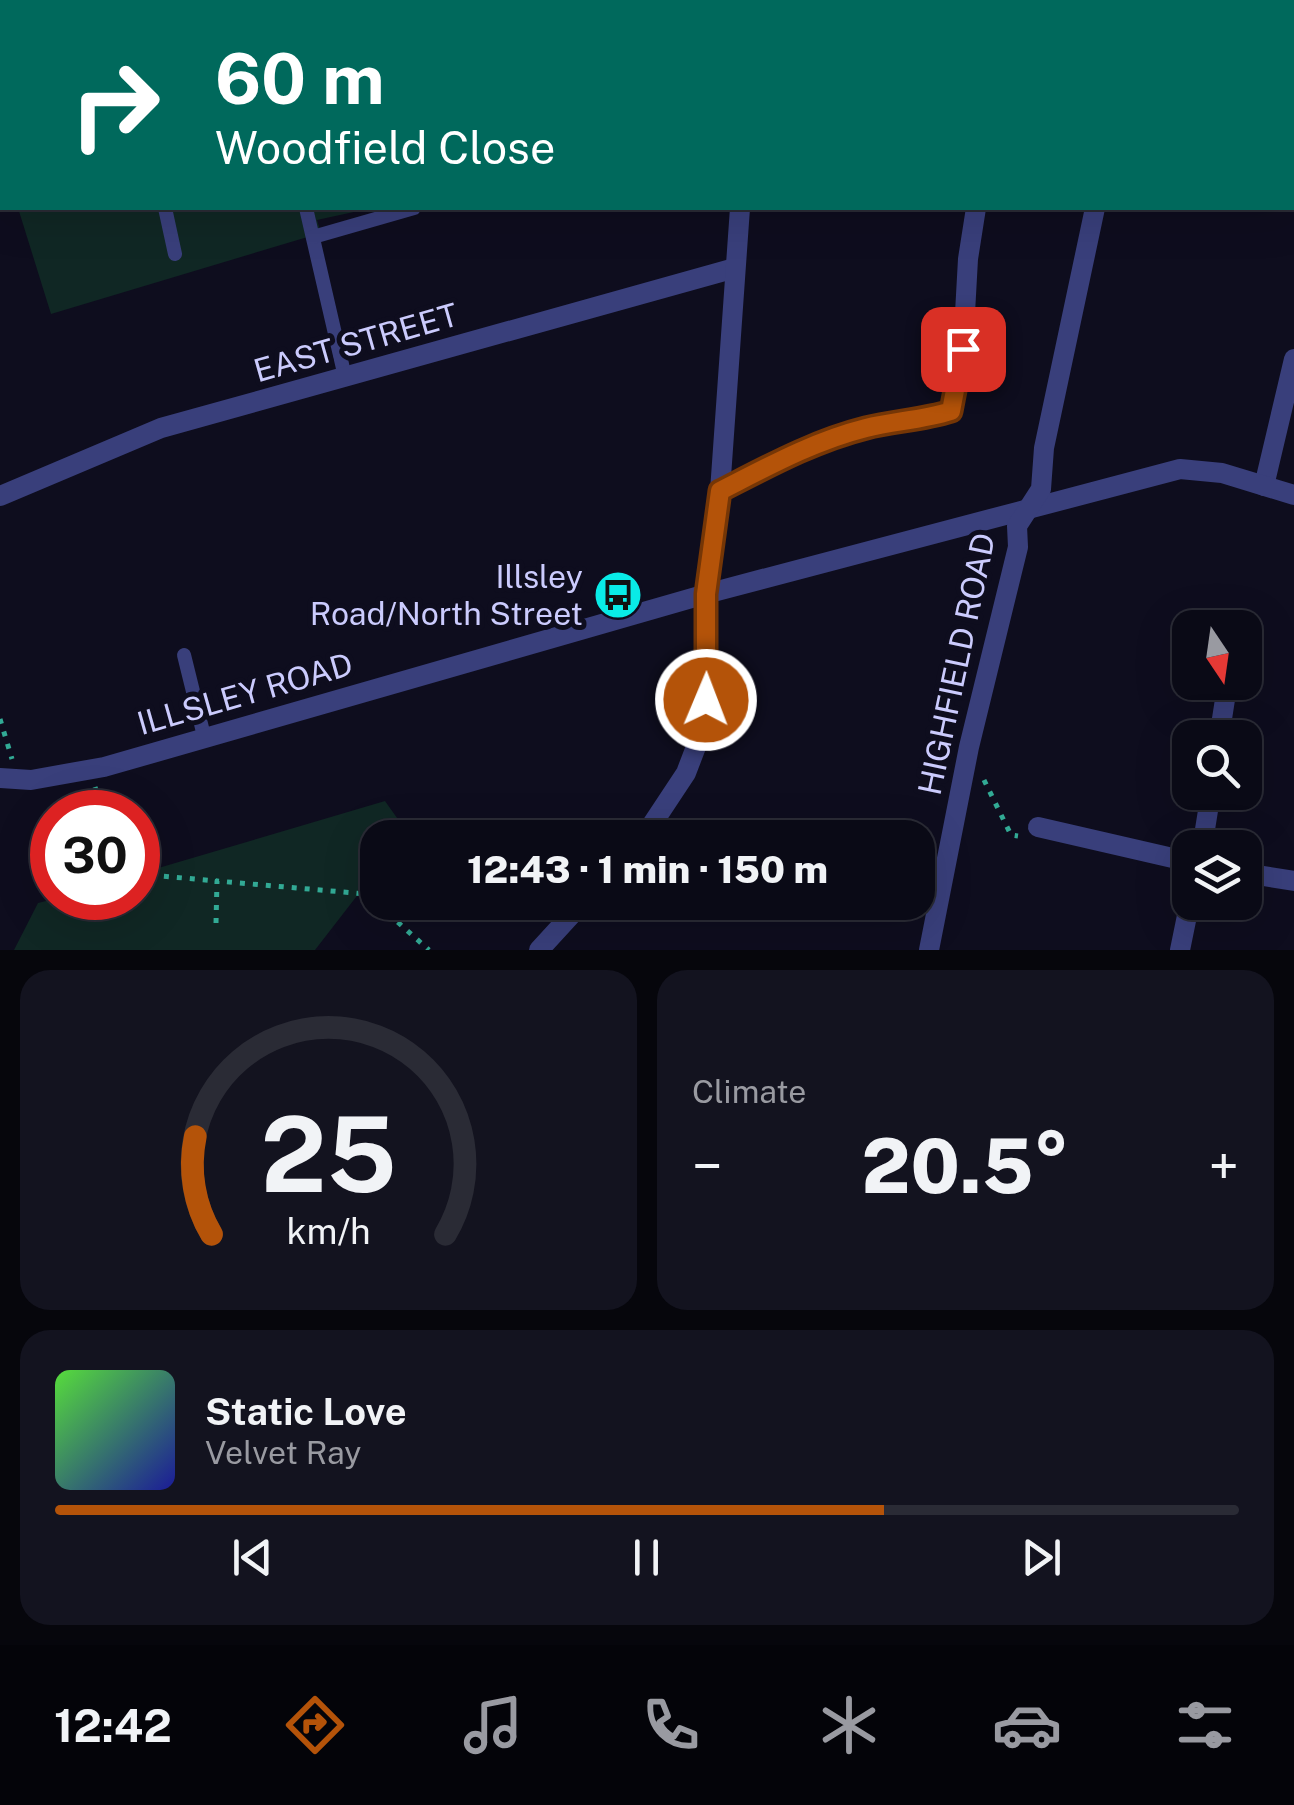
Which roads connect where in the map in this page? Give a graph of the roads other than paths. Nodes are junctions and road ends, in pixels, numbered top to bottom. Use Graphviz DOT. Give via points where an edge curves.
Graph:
graph roads {
  1 [pos="165,210"];
  2 [pos="306,210"];
  3 [pos="407,210"];
  4 [pos="740,210"];
  5 [pos="976,210"];
  6 [pos="1095,210"];
  7 [pos="313,238"];
  8 [pos="175,254"];
  9 [pos="735,268"];
  10 [pos="1294,359"];
  11 [pos="344,377"];
  12 [pos="1264,486"];
  13 [pos="720,491"];
  14 [pos="1294,495"];
  15 [pos="0,496"];
  16 [pos="1025,509"];
  17 [pos="706,594"];
  18 [pos="184,655"];
  19 [pos="204,736"];
  20 [pos="8,779"];
  21 [pos="656,820"];
  22 [pos="1038,828"];
  23 [pos="1172,858"];
  24 [pos="1262,875"];
  25 [pos="1294,882"];
  26 [pos="566,920"];
  27 [pos="1186,920"];
  28 [pos="539,950"];
  29 [pos="929,950"];
  30 [pos="1180,950"];
  1 -- 8 [label="lane"];
  2 -- 7 [label="lane"];
  3 -- 7 [label="lane"];
  4 -- 9 [label="street"];
  5 -- 13 [label="street" via="951,411 850,433"];
  6 -- 16 [label="street, HIGHFIELD ROAD" via="1041,489"];
  7 -- 11 [label="lane"];
  9 -- 11 [label="street, EAST STREET"];
  9 -- 13 [label="street"];
  10 -- 12 [label="street"];
  11 -- 15 [label="street, EAST STREET" via="162,428"];
  12 -- 14 [label="street, ILLSLEY ROAD"];
  12 -- 16 [label="street, ILLSLEY ROAD" via="1180,469"];
  13 -- 17 [label="street"];
  16 -- 17 [label="street, ILLSLEY ROAD"];
  16 -- 29 [label="street, HIGHFIELD ROAD"];
  17 -- 19 [label="street, ILLSLEY ROAD"];
  17 -- 21 [label="street" via="706,700 699,739"];
  18 -- 19 [label="lane"];
  19 -- 20 [label="street, ILLSLEY ROAD" via="104,767"];
  22 -- 23 [label="street"];
  24 -- 25 [label="street"];
  26 -- 28 [label="street"];
  27 -- 30 [label="street"];
}
